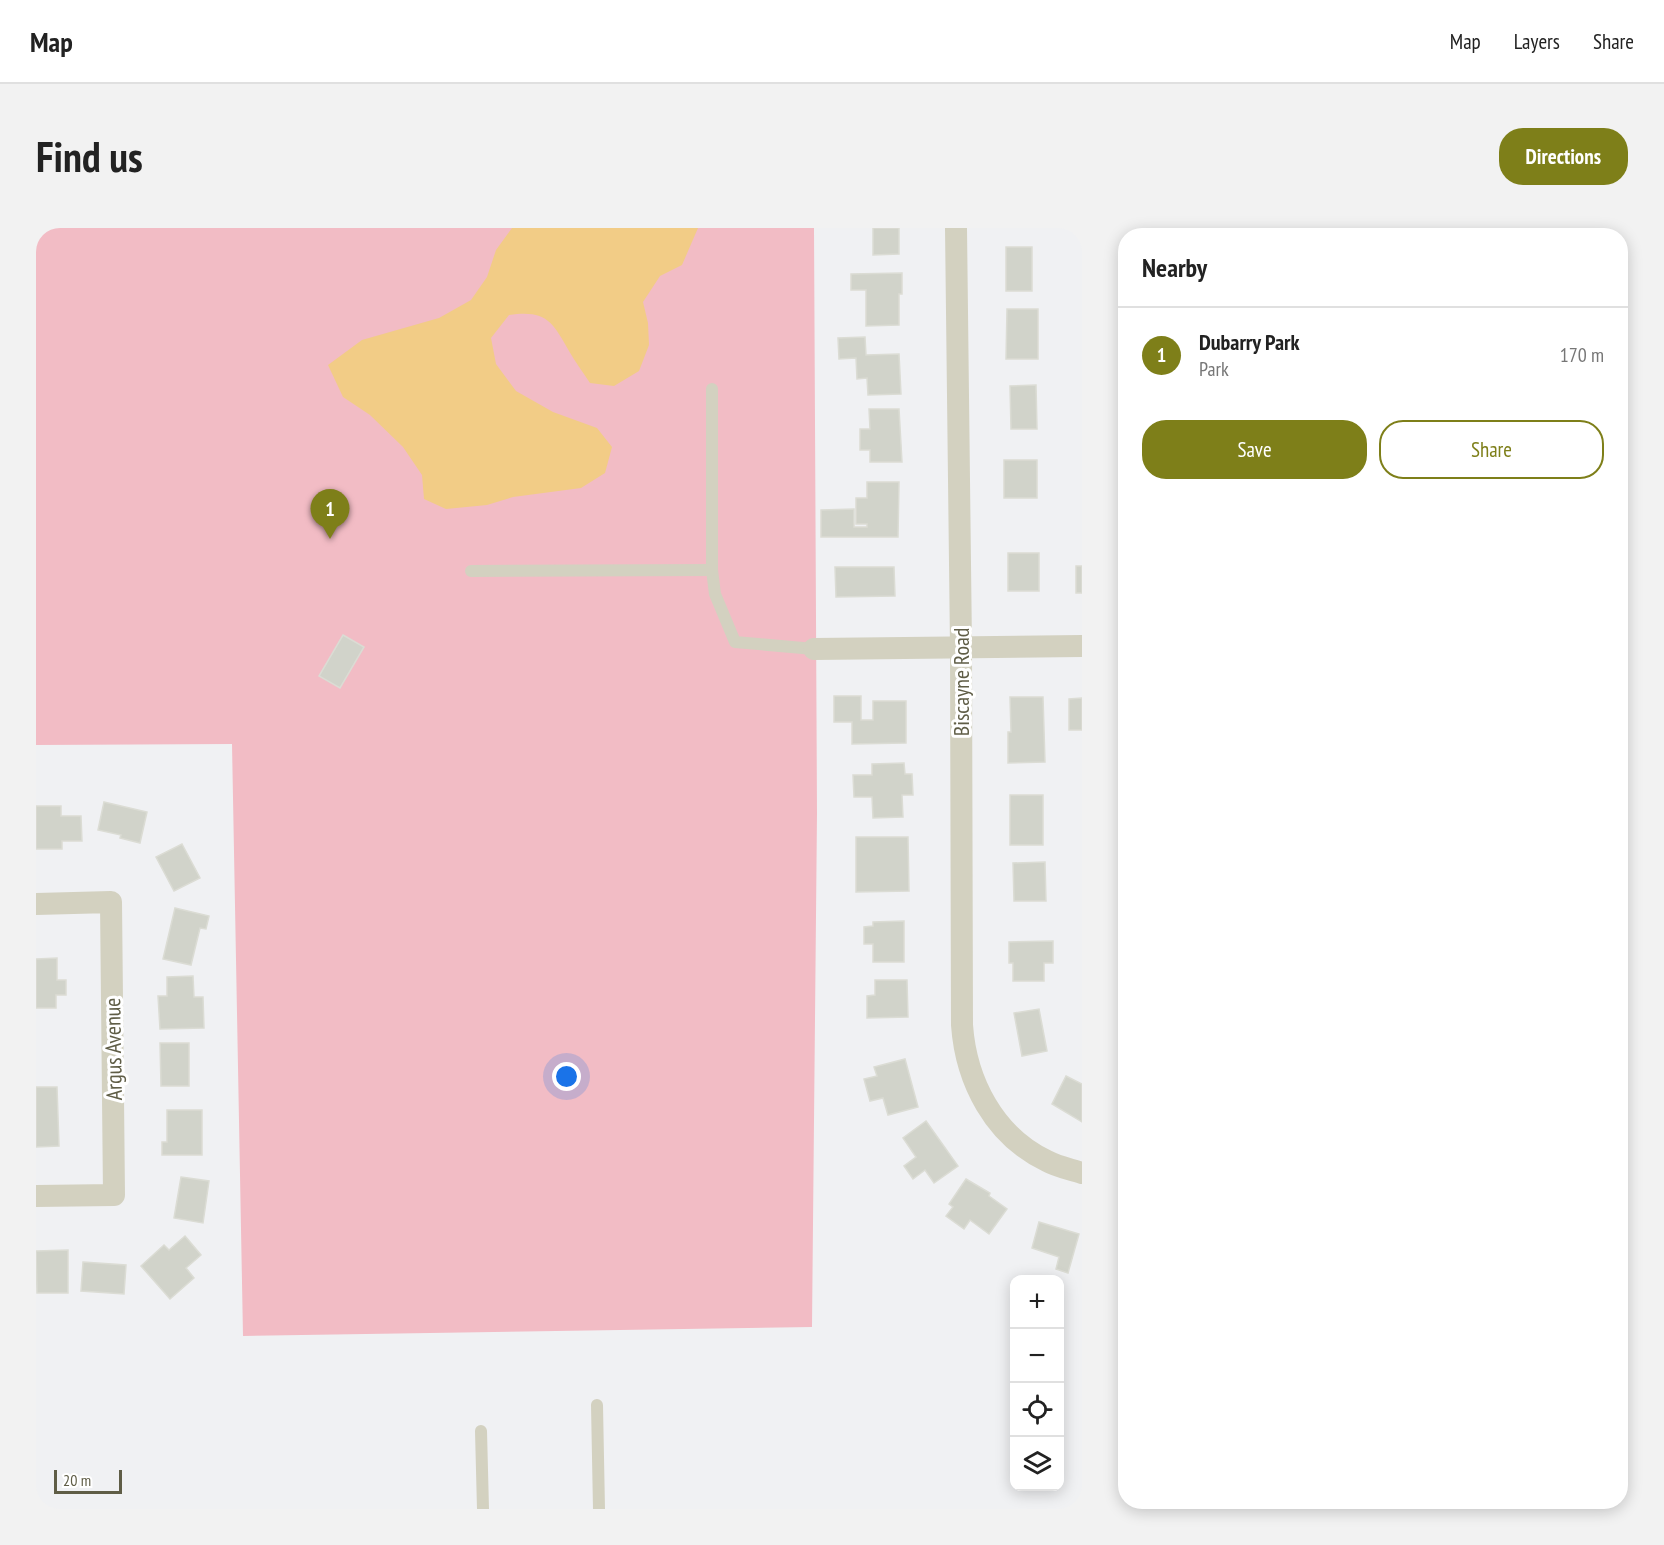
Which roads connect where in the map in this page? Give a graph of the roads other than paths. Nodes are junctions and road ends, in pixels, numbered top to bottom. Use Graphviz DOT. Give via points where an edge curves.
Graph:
graph roads {
  1 [pos="956,228"];
  2 [pos="712,389"];
  3 [pos="712,570"];
  4 [pos="471,571"];
  5 [pos="1082,646"];
  6 [pos="961,647"];
  7 [pos="814,649"];
  8 [pos="36,904"];
  9 [pos="1082,1173"];
  10 [pos="36,1196"];
  11 [pos="597,1405"];
  12 [pos="481,1431"];
  13 [pos="483,1509"];
  14 [pos="599,1509"];
  1 -- 6 [label="street, Biscayne Road"];
  2 -- 3 [label="lane"];
  3 -- 4 [label="lane"];
  3 -- 7 [label="lane" via="714,594 735,642"];
  5 -- 6 [label="street"];
  6 -- 7 [label="street"];
  6 -- 9 [label="street, Biscayne Road" via="963,1037 967,1059 989,1110 1003,1127 1046,1161"];
  8 -- 10 [label="street, Argus Avenue" via="111,902 114,1195"];
  11 -- 14 [label="lane"];
  12 -- 13 [label="lane"];
}
